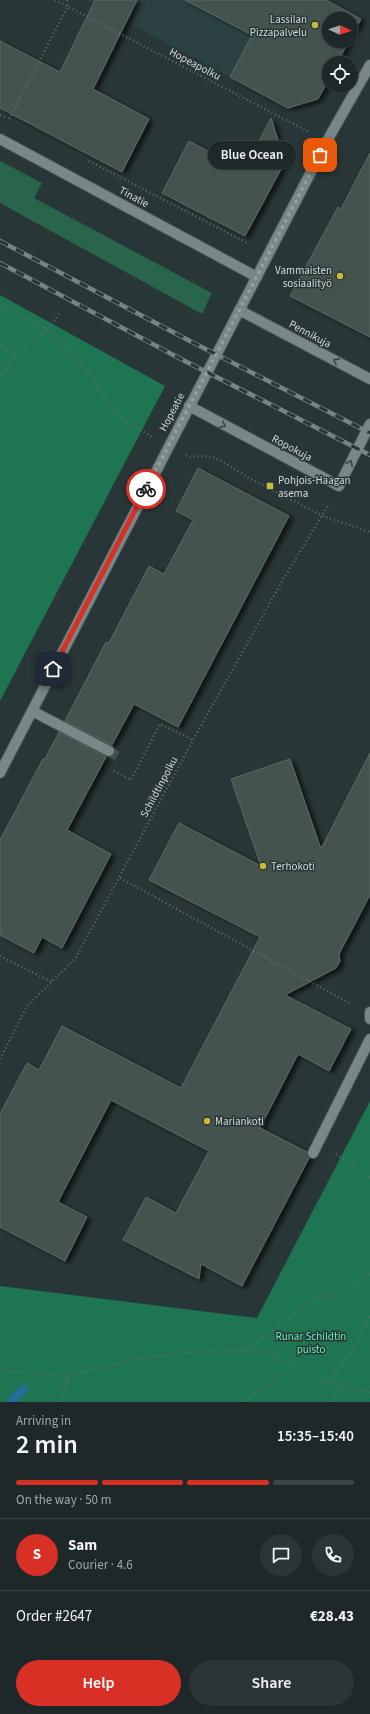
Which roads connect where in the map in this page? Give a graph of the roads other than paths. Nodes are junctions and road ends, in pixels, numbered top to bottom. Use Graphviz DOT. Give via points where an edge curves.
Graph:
graph roads {
  1 [pos="370,65"];
  2 [pos="0,139"];
  3 [pos="257,277"];
  4 [pos="240,310"];
  5 [pos="370,379"];
  6 [pos="189,406"];
  7 [pos="370,424"];
  8 [pos="32,711"];
  9 [pos="109,751"];
  10 [pos="0,773"];
  11 [pos="370,1039"];
  12 [pos="313,1153"];
  1 -- 3 [label="street, Hopeatie"];
  2 -- 3 [label="street, Tinatie"];
  3 -- 4 [label="street, Hopeatie"];
  5 -- 4 [label="street, Pennikuja, one-way"];
  4 -- 6 [label="street, Hopeatie"];
  6 -- 7 [label="street, Ropokuja, one-way" via="338,486"];
  6 -- 8 [label="street, Hopeatie"];
  8 -- 9 [label="street"];
  8 -- 10 [label="street, Hopeatie"];
  11 -- 12 [label="street"];
}
